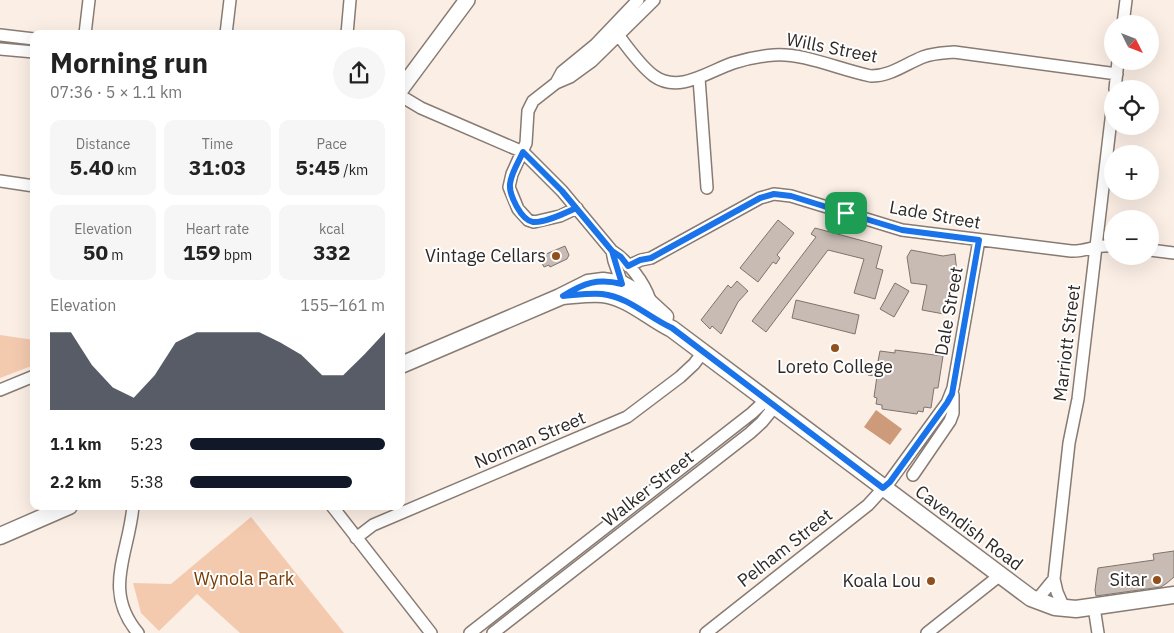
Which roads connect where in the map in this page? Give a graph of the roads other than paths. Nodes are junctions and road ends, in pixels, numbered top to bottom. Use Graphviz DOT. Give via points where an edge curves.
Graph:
graph roads {
  1 [pos="89,0"];
  2 [pos="230,0"];
  3 [pos="350,0"];
  4 [pos="466,0"];
  5 [pos="638,0"];
  6 [pos="654,0"];
  7 [pos="1126,0"];
  8 [pos="1124,15"];
  9 [pos="85,30"];
  10 [pos="226,30"];
  11 [pos="347,30"];
  12 [pos="0,35"];
  13 [pos="619,36"];
  14 [pos="30,39"];
  15 [pos="0,49"];
  16 [pos="30,52"];
  17 [pos="1117,70"];
  18 [pos="1117,74"];
  19 [pos="699,78"];
  20 [pos="1116,80"];
  21 [pos="556,82"];
  22 [pos="405,84"];
  23 [pos="405,98"];
  24 [pos="1109,135"];
  25 [pos="523,152"];
  26 [pos="0,181"];
  27 [pos="30,185"];
  28 [pos="707,188"];
  29 [pos="576,208"];
  30 [pos="979,240"];
  31 [pos="1104,246"];
  32 [pos="1096,247"];
  33 [pos="1159,251"];
  34 [pos="1174,253"];
  35 [pos="625,273"];
  36 [pos="563,296"];
  37 [pos="628,302"];
  38 [pos="672,328"];
  39 [pos="703,352"];
  40 [pos="405,362"];
  41 [pos="30,378"];
  42 [pos="953,388"];
  43 [pos="0,390"];
  44 [pos="771,403"];
  45 [pos="913,475"];
  46 [pos="883,488"];
  47 [pos="60,510"];
  48 [pos="132,510"];
  49 [pos="335,510"];
  50 [pos="0,536"];
  51 [pos="356,538"];
  52 [pos="999,576"];
  53 [pos="1054,579"];
  54 [pos="531,586"];
  55 [pos="1174,595"];
  56 [pos="540,596"];
  57 [pos="1036,601"];
  58 [pos="1094,607"];
  59 [pos="1064,608"];
  60 [pos="138,633"];
  61 [pos="431,633"];
  62 [pos="470,633"];
  63 [pos="492,633"];
  64 [pos="706,633"];
  65 [pos="927,633"];
  66 [pos="1098,633"];
  1 -- 9 [label="street"];
  2 -- 10 [label="street"];
  3 -- 11 [label="street"];
  4 -- 22 [label="street"];
  5 -- 21 [label="street" via="595,45 562,72"];
  6 -- 13 [label="street"];
  7 -- 8 [label="street"];
  12 -- 14 [label="street"];
  13 -- 19 [label="street, Wills Street" via="654,76 666,82 687,82"];
  13 -- 21 [label="street" via="592,61 570,77"];
  15 -- 16 [label="street"];
  17 -- 18 [label="street"];
  18 -- 19 [label="street, Wills Street" via="954,52 921,57 881,76 795,56 776,55 732,64"];
  18 -- 20 [label="street"];
  19 -- 28 [label="street"];
  21 -- 25 [label="street" via="532,101"];
  23 -- 25 [label="street"];
  24 -- 32 [label="street, Marriott Street"];
  25 -- 29 [label="street"];
  25 -- 29 [label="street" via="512,174 510,187 523,216 534,222 560,216"];
  26 -- 27 [label="street"];
  29 -- 35 [label="street" via="612,251"];
  30 -- 32 [label="street, Lade Street" via="1076,252"];
  30 -- 35 [label="street, Lade Street" via="902,230 791,196 774,194 760,198 651,258 640,260"];
  30 -- 42 [label="street, Dale Street"];
  31 -- 32 [label="street, Lade Street"];
  32 -- 53 [label="street, Marriott Street" via="1077,405 1068,442"];
  33 -- 34 [label="street"];
  35 -- 36 [label="main road, Cavendish Road" via="579,286"];
  35 -- 37 [label="street"];
  35 -- 38 [label="main road, Cavendish Road"];
  36 -- 37 [label="main road, Cavendish Road" via="603,294"];
  36 -- 40 [label="main road, Cavendish Road"];
  37 -- 38 [label="main road, Cavendish Road"];
  38 -- 39 [label="main road, Cavendish Road"];
  39 -- 44 [label="main road, Cavendish Road"];
  39 -- 51 [label="street, Norman Street" via="680,377 627,417 373,524"];
  41 -- 43 [label="street"];
  42 -- 45 [label="street, Dale Street" via="951,418"];
  42 -- 46 [label="street, Dale Street" via="947,403"];
  44 -- 46 [label="main road, Cavendish Road"];
  44 -- 54 [label="street, Walker Street" via="752,413"];
  44 -- 56 [label="street, Walker Street" via="754,429"];
  46 -- 52 [label="main road, Cavendish Road"];
  46 -- 64 [label="street, Pelham Street" via="867,506"];
  47 -- 50 [label="main road"];
  48 -- 60 [label="street" via="119,585 123,609"];
  49 -- 51 [label="street"];
  51 -- 61 [label="street"];
  52 -- 57 [label="main road, Cavendish Road"];
  52 -- 65 [label="street"];
  53 -- 57 [label="street"];
  53 -- 59 [label="street, Marriott Street"];
  54 -- 56 [label="street"];
  54 -- 62 [label="street, Walker Street"];
  55 -- 58 [label="main road, Cavendish Road"];
  56 -- 63 [label="street, Walker Street"];
  57 -- 59 [label="main road, Cavendish Road"];
  58 -- 59 [label="main road, Cavendish Road"];
  58 -- 66 [label="street"];
}
